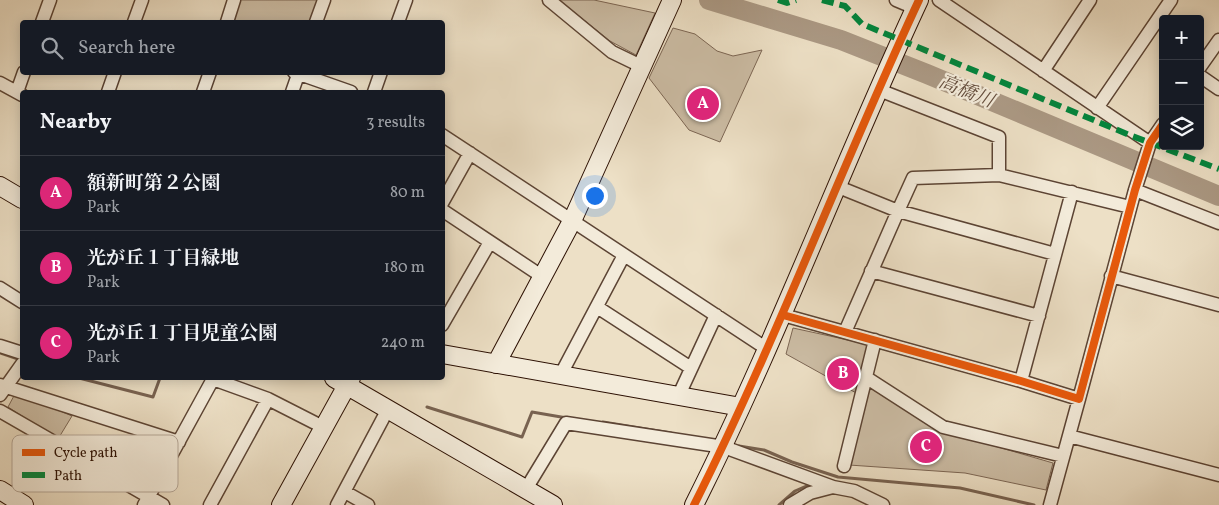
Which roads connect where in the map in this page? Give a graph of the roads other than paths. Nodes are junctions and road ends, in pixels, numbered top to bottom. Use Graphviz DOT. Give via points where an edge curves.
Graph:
graph roads {
  1 [pos="50,0"];
  2 [pos="142,0"];
  3 [pos="234,0"];
  4 [pos="324,0"];
  5 [pos="406,0"];
  6 [pos="549,0"];
  7 [pos="672,0"];
  8 [pos="896,0"];
  9 [pos="939,0"];
  10 [pos="1090,0"];
  11 [pos="1171,0"];
  12 [pos="917,4"];
  13 [pos="43,20"];
  14 [pos="135,20"];
  15 [pos="228,20"];
  16 [pos="317,20"];
  17 [pos="399,20"];
  18 [pos="1219,40"];
  19 [pos="1204,61"];
  20 [pos="643,67"];
  21 [pos="1043,71"];
  22 [pos="23,75"];
  23 [pos="114,75"];
  24 [pos="209,75"];
  25 [pos="296,75"];
  26 [pos="303,75"];
  27 [pos="380,75"];
  28 [pos="1204,79"];
  29 [pos="0,83"];
  30 [pos="880,88"];
  31 [pos="1219,89"];
  32 [pos="21,90"];
  33 [pos="109,90"];
  34 [pos="204,90"];
  35 [pos="293,90"];
  36 [pos="345,90"];
  37 [pos="375,90"];
  38 [pos="20,94"];
  39 [pos="1097,108"];
  40 [pos="1159,130"];
  41 [pos="445,136"];
  42 [pos="1150,143"];
  43 [pos="470,153"];
  44 [pos="999,175"];
  45 [pos="0,186"];
  46 [pos="836,186"];
  47 [pos="1135,190"];
  48 [pos="1072,192"];
  49 [pos="20,198"];
  50 [pos="445,198"];
  51 [pos="1130,207"];
  52 [pos="898,210"];
  53 [pos="445,212"];
  54 [pos="572,221"];
  55 [pos="1219,223"];
  56 [pos="490,242"];
  57 [pos="1055,254"];
  58 [pos="624,255"];
  59 [pos="871,271"];
  60 [pos="1111,276"];
  61 [pos="543,277"];
  62 [pos="0,288"];
  63 [pos="20,301"];
  64 [pos="1219,305"];
  65 [pos="597,307"];
  66 [pos="716,315"];
  67 [pos="782,315"];
  68 [pos="1038,316"];
  69 [pos="445,320"];
  70 [pos="845,332"];
  71 [pos="875,340"];
  72 [pos="0,346"];
  73 [pos="767,349"];
  74 [pos="20,352"];
  75 [pos="445,355"];
  76 [pos="496,364"];
  77 [pos="20,366"];
  78 [pos="692,368"];
  79 [pos="560,376"];
  80 [pos="867,378"];
  81 [pos="213,380"];
  82 [pos="217,380"];
  83 [pos="344,380"];
  84 [pos="1021,381"];
  85 [pos="2,389"];
  86 [pos="678,397"];
  87 [pos="268,399"];
  88 [pos="1079,399"];
  89 [pos="741,407"];
  90 [pos="388,408"];
  91 [pos="0,411"];
  92 [pos="323,428"];
  93 [pos="39,435"];
  94 [pos="156,435"];
  95 [pos="1070,436"];
  96 [pos="179,442"];
  97 [pos="725,444"];
  98 [pos="1063,456"];
  99 [pos="844,466"];
  100 [pos="1219,475"];
  101 [pos="833,487"];
  102 [pos="526,489"];
  103 [pos="0,490"];
  104 [pos="131,492"];
  105 [pos="345,492"];
  106 [pos="146,501"];
  107 [pos="24,505"];
  108 [pos="163,505"];
  109 [pos="210,505"];
  110 [pos="281,505"];
  111 [pos="337,505"];
  112 [pos="368,505"];
  113 [pos="554,505"];
  114 [pos="694,505"];
  115 [pos="790,505"];
  116 [pos="883,505"];
  117 [pos="1050,505"];
  1 -- 13 [label="street"];
  2 -- 14 [label="street"];
  3 -- 15 [label="street"];
  4 -- 16 [label="street"];
  5 -- 17 [label="street"];
  6 -- 20 [label="street" via="612,52"];
  7 -- 20 [label="street"];
  8 -- 12 [label="street"];
  9 -- 21 [label="street"];
  10 -- 21 [label="street"];
  11 -- 39 [label="street"];
  12 -- 30 [label="street"];
  18 -- 19 [label="street"];
  20 -- 54 [label="street"];
  21 -- 39 [label="street"];
  22 -- 32 [label="street"];
  23 -- 33 [label="street"];
  24 -- 34 [label="street"];
  25 -- 35 [label="street"];
  26 -- 36 [label="street"];
  27 -- 37 [label="street"];
  28 -- 31 [label="street"];
  29 -- 38 [label="street"];
  30 -- 44 [label="street" via="999,137"];
  30 -- 46 [label="street"];
  39 -- 42 [label="street"];
  40 -- 42 [label="street"];
  41 -- 43 [label="street"];
  42 -- 47 [label="street"];
  43 -- 50 [label="street"];
  43 -- 54 [label="street"];
  44 -- 48 [label="street"];
  44 -- 52 [label="street" via="913,178"];
  45 -- 49 [label="street"];
  46 -- 52 [label="street"];
  46 -- 67 [label="street"];
  47 -- 51 [label="street"];
  47 -- 55 [label="street"];
  48 -- 51 [label="street"];
  48 -- 57 [label="street"];
  51 -- 60 [label="street"];
  52 -- 57 [label="street"];
  52 -- 59 [label="street"];
  53 -- 56 [label="street"];
  54 -- 58 [label="street"];
  54 -- 61 [label="street"];
  56 -- 61 [label="street"];
  56 -- 69 [label="street"];
  57 -- 68 [label="street"];
  58 -- 65 [label="street"];
  58 -- 66 [label="street"];
  59 -- 68 [label="street"];
  59 -- 70 [label="street"];
  60 -- 64 [label="street"];
  60 -- 88 [label="street"];
  61 -- 76 [label="street"];
  62 -- 63 [label="street"];
  65 -- 78 [label="street"];
  65 -- 79 [label="street"];
  66 -- 73 [label="street"];
  66 -- 78 [label="street"];
  67 -- 70 [label="street"];
  67 -- 73 [label="street"];
  68 -- 84 [label="street"];
  70 -- 71 [label="street"];
  71 -- 80 [label="street"];
  71 -- 84 [label="street"];
  72 -- 74 [label="street"];
  73 -- 89 [label="street"];
  75 -- 76 [label="street"];
  76 -- 79 [label="street"];
  77 -- 85 [label="street"];
  78 -- 86 [label="street"];
  79 -- 86 [label="street"];
  80 -- 98 [label="street" via="943,426"];
  80 -- 99 [label="street"];
  81 -- 96 [label="street"];
  82 -- 87 [label="street"];
  83 -- 90 [label="street"];
  83 -- 92 [label="street"];
  84 -- 88 [label="street"];
  85 -- 94 [label="street"];
  86 -- 89 [label="street"];
  87 -- 92 [label="street"];
  87 -- 109 [label="street"];
  88 -- 95 [label="street"];
  89 -- 97 [label="street"];
  90 -- 102 [label="street"];
  90 -- 105 [label="street"];
  91 -- 93 [label="street"];
  92 -- 110 [label="street"];
  95 -- 98 [label="street"];
  95 -- 100 [label="street"];
  97 -- 101 [label="street"];
  97 -- 102 [label="street" via="566,423"];
  97 -- 114 [label="street"];
  98 -- 117 [label="street"];
  101 -- 115 [label="street" via="810,493"];
  101 -- 116 [label="street" via="854,491"];
  102 -- 113 [label="street"];
  103 -- 107 [label="street"];
  104 -- 106 [label="street"];
  105 -- 111 [label="street"];
  105 -- 112 [label="street"];
  106 -- 108 [label="street"];
}
